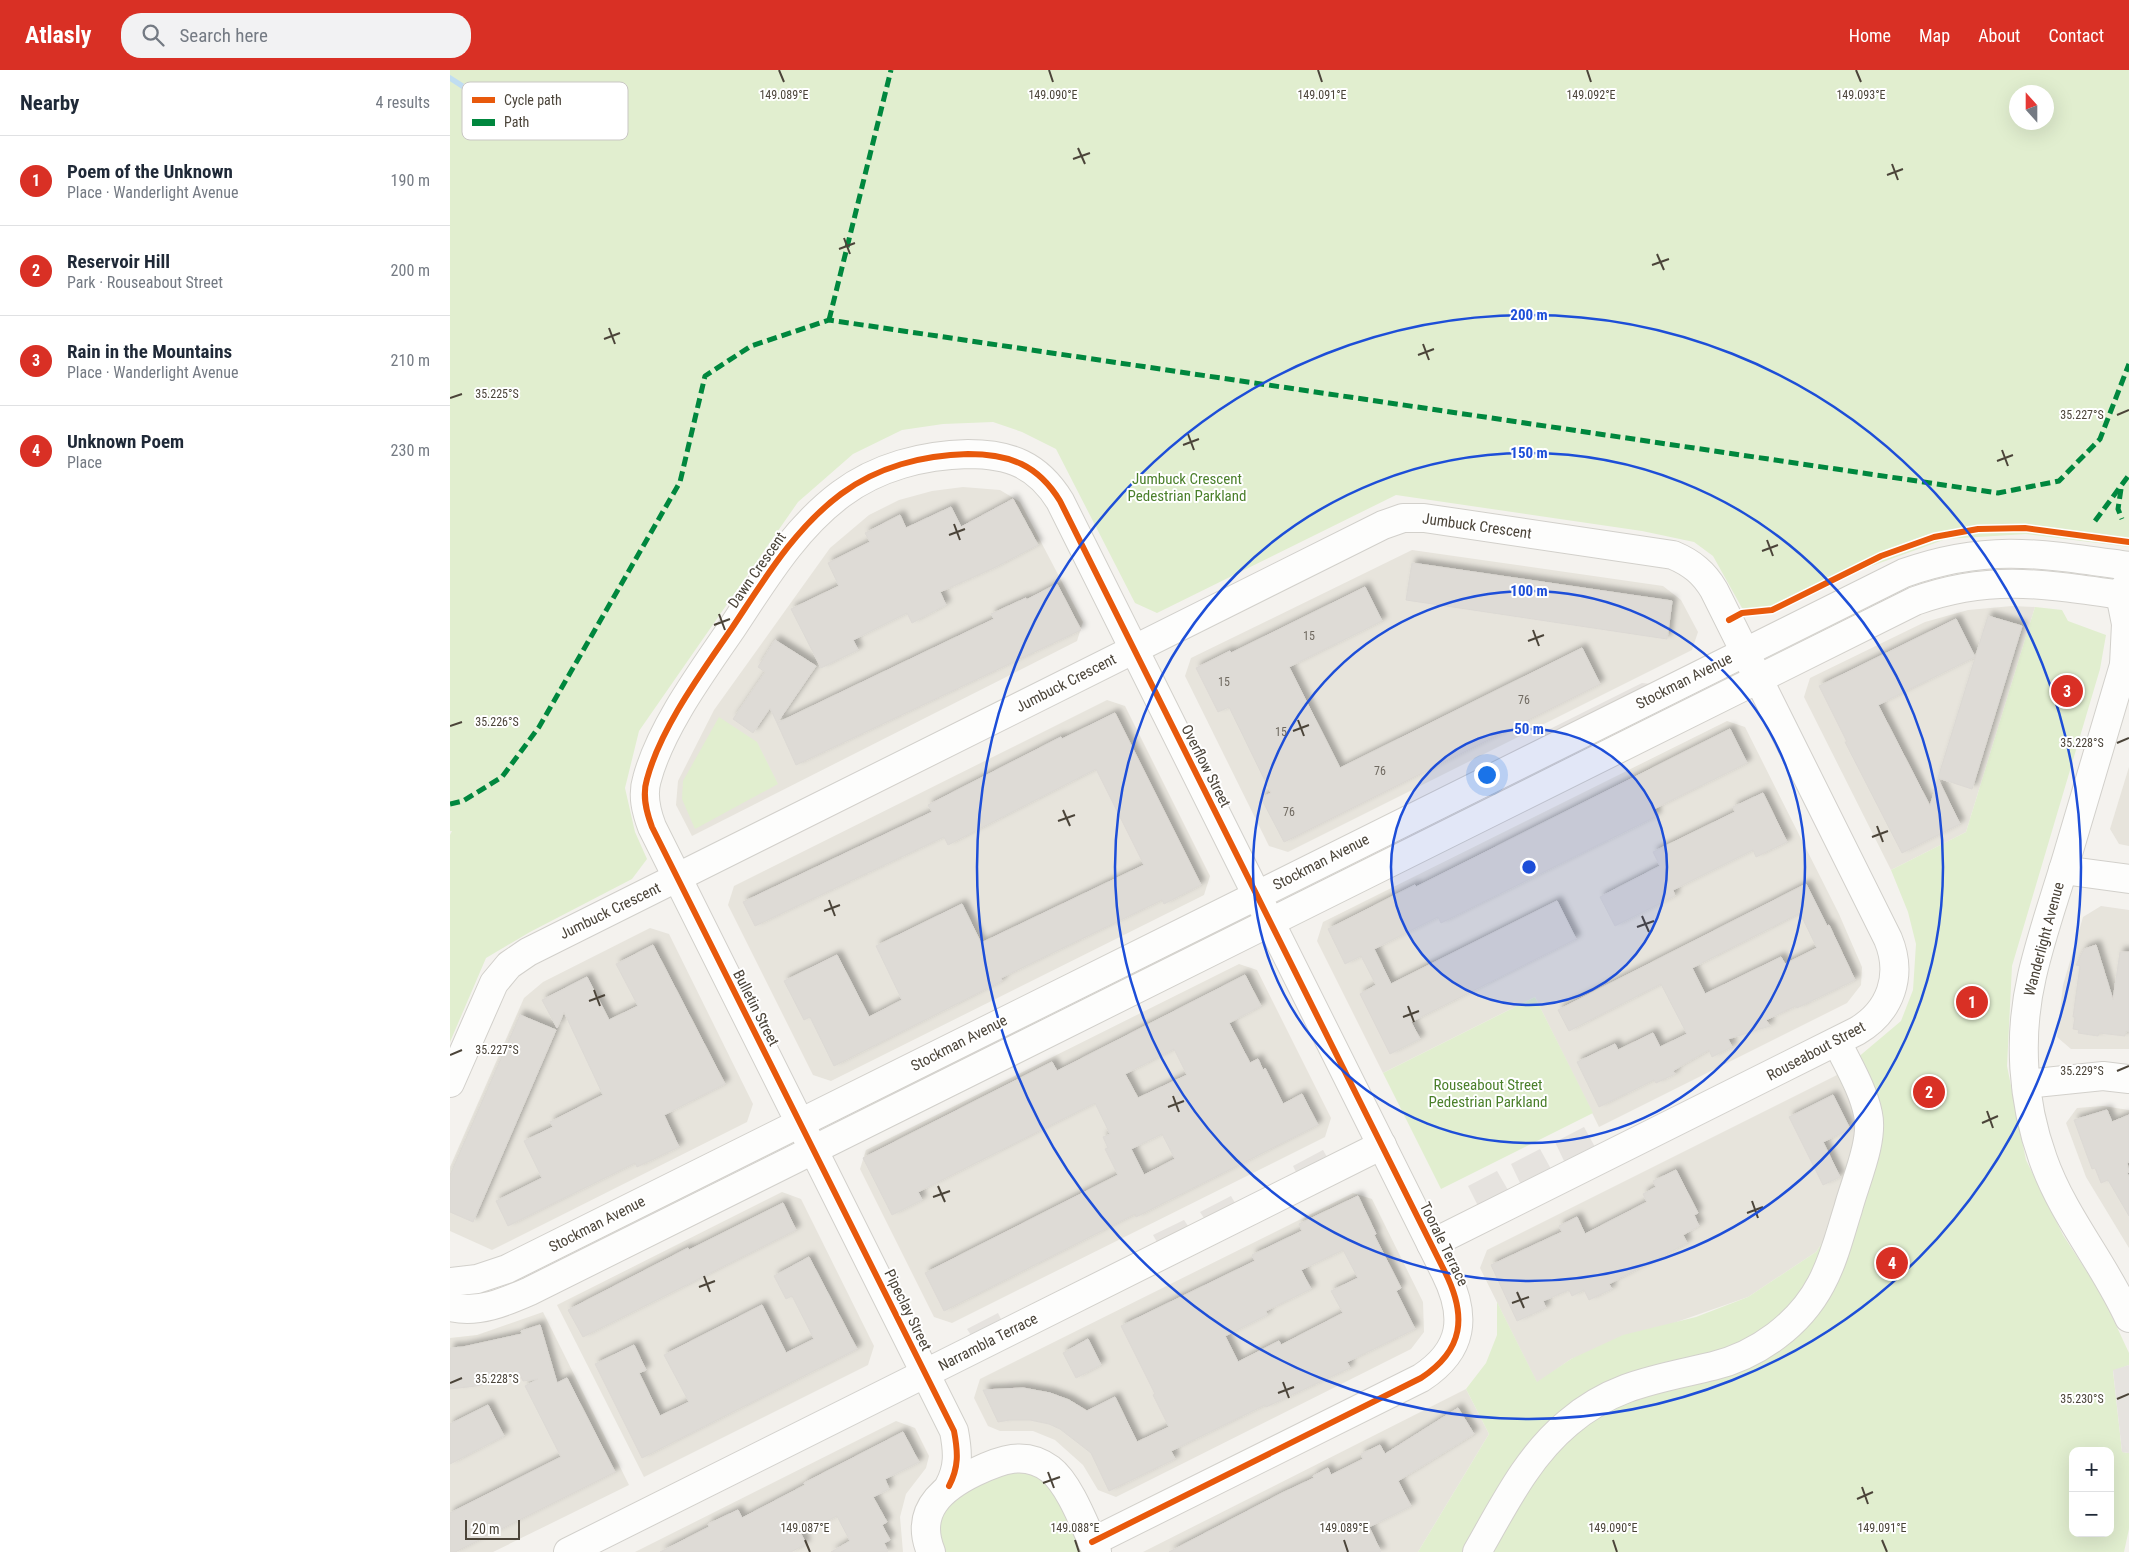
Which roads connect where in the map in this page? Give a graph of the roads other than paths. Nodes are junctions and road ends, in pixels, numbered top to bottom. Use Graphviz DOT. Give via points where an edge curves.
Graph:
graph roads {
  1 [pos="2129,566"];
  2 [pos="2126,591"];
  3 [pos="1134,649"];
  4 [pos="2127,661"];
  5 [pos="1751,665"];
  6 [pos="2063,870"];
  7 [pos="677,878"];
  8 [pos="2129,879"];
  9 [pos="1256,894"];
  10 [pos="1270,922"];
  11 [pos="1837,1042"];
  12 [pos="2129,1079"];
  13 [pos="450,1083"];
  14 [pos="2026,1084"];
  15 [pos="800,1123"];
  16 [pos="1382,1145"];
  17 [pos="813,1150"];
  18 [pos="1431,1244"];
  19 [pos="450,1282"];
  20 [pos="450,1307"];
  21 [pos="2129,1318"];
  22 [pos="925,1374"];
  23 [pos="954,1431"];
  24 [pos="1000,1460"];
  25 [pos="949,1486"];
  26 [pos="1095,1547"];
  27 [pos="568,1552"];
  28 [pos="931,1552"];
  29 [pos="1477,1552"];
  1 -- 5 [label="street, Stockman Avenue" via="2026,552 1952,558 1927,564 1881,583"];
  2 -- 4 [label="street, Wanderlight Avenue"];
  2 -- 5 [label="street, Stockman Avenue" via="2025,583 1958,588 1922,598"];
  3 -- 5 [label="street, Jumbuck Crescent" via="1383,525 1414,517 1673,555 1693,565 1708,581"];
  3 -- 7 [label="street, Jumbuck Crescent"];
  3 -- 7 [label="street, Dawn Crescent" via="1060,501 1034,471 1010,459 963,454 916,460 878,473 843,493 798,534 689,692 661,743 646,780 645,804"];
  3 -- 9 [label="street, Overflow Street"];
  4 -- 6 [label="street, Wanderlight Avenue"];
  5 -- 9 [label="street, Stockman Avenue"];
  5 -- 10 [label="street, Stockman Avenue"];
  5 -- 11 [label="street, Rouseabout Street" via="1888,938 1895,959 1892,991 1882,1010 1866,1026"];
  6 -- 8 [label="street"];
  6 -- 14 [label="street, Wanderlight Avenue" via="2028,995 2024,1030"];
  7 -- 13 [label="street, Jumbuck Crescent" via="528,952 509,965 489,993"];
  7 -- 15 [label="street, Bulletin Street"];
  9 -- 10 [label="street, Toorale Terrace"];
  9 -- 15 [label="street, Stockman Avenue"];
  10 -- 16 [label="street, Toorale Terrace"];
  10 -- 17 [label="street, Stockman Avenue"];
  11 -- 18 [label="street, Rouseabout Street"];
  11 -- 29 [label="street" via="1864,1097 1869,1116 1869,1136 1836,1250 1809,1304 1791,1323 1755,1349 1714,1366 1645,1381 1608,1396 1568,1422 1525,1470"];
  12 -- 14 [label="street" via="2103,1076"];
  14 -- 21 [label="street, Wanderlight Avenue" via="2035,1134 2052,1183"];
  15 -- 17 [label="street, Bulletin Street"];
  15 -- 19 [label="street, Stockman Avenue" via="507,1269 478,1279"];
  16 -- 18 [label="street, Toorale Terrace"];
  16 -- 22 [label="street, Narrambla Terrace"];
  17 -- 20 [label="street, Stockman Avenue" via="512,1300 472,1310"];
  17 -- 22 [label="street, Pipeclay Street"];
  18 -- 26 [label="street, Toorale Terrace" via="1452,1285 1459,1308 1453,1344 1440,1364 1421,1378"];
  22 -- 23 [label="street, Pipeclay Street"];
  22 -- 27 [label="street, Narrambla Terrace"];
  23 -- 24 [label="street, Pipeclay Street" via="984,1459"];
  23 -- 25 [label="street, Pipeclay Street" via="958,1459"];
  24 -- 25 [label="street"];
  24 -- 26 [label="street" via="1025,1459 1049,1468 1066,1488"];
  25 -- 28 [label="street" via="936,1500 928,1517 927,1536"];
}
